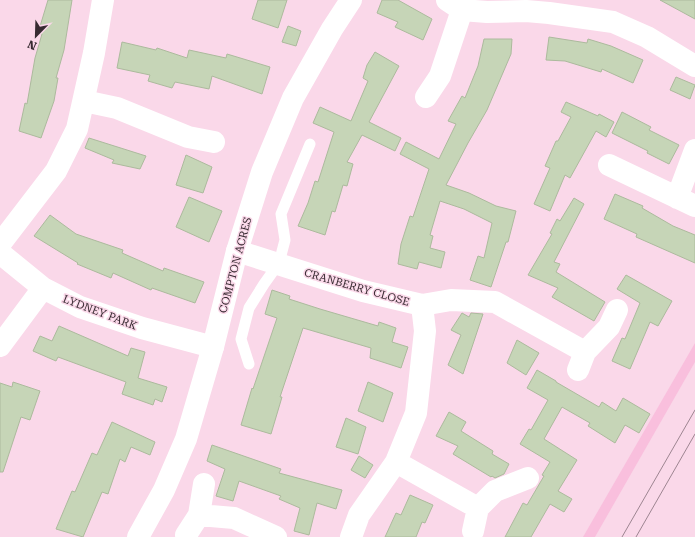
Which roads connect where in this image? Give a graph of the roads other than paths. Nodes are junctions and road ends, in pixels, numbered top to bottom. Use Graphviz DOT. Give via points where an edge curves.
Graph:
graph roads {
  1 [pos="103,0"];
  2 [pos="351,0"];
  3 [pos="454,5"];
  4 [pos="527,6"];
  5 [pos="695,66"];
  6 [pos="426,97"];
  7 [pos="84,101"];
  8 [pos="214,142"];
  9 [pos="310,144"];
  10 [pos="695,150"];
  11 [pos="609,165"];
  12 [pos="686,202"];
  13 [pos="0,244"];
  14 [pos="237,251"];
  15 [pos="0,253"];
  16 [pos="279,263"];
  17 [pos="43,288"];
  18 [pos="422,305"];
  19 [pos="617,310"];
  20 [pos="0,346"];
  21 [pos="213,347"];
  22 [pos="249,364"];
  23 [pos="396,462"];
  24 [pos="528,478"];
  25 [pos="204,484"];
  26 [pos="478,508"];
  27 [pos="199,515"];
  28 [pos="473,531"];
  29 [pos="186,535"];
  30 [pos="138,537"];
  31 [pos="276,537"];
  32 [pos="351,537"];
  1 -- 7 [label="street"];
  2 -- 14 [label="street, COMPTON ACRES" via="293,98 262,172"];
  3 -- 4 [label="street" via="487,12"];
  3 -- 6 [label="street" via="440,76"];
  4 -- 5 [label="street" via="613,22 647,37"];
  7 -- 8 [label="street" via="117,108 188,137"];
  7 -- 13 [label="street" via="77,129 56,171"];
  9 -- 16 [label="lane" via="282,214 285,240"];
  10 -- 12 [label="street"];
  11 -- 12 [label="street"];
  14 -- 16 [label="street, CRANBERRY CLOSE"];
  14 -- 21 [label="street, COMPTON ACRES"];
  15 -- 17 [label="street, LYDNEY PARK"];
  16 -- 18 [label="street, CRANBERRY CLOSE" via="363,291"];
  16 -- 22 [label="lane" via="249,308 241,339"];
  17 -- 20 [label="street"];
  17 -- 21 [label="street, LYDNEY PARK" via="80,307 142,328"];
  18 -- 19 [label="street" via="451,300 495,302 582,361 609,327"];
  18 -- 23 [label="street, CRANBERRY CLOSE" via="425,331 416,413"];
  21 -- 30 [label="street, COMPTON ACRES" via="186,439 164,490"];
  23 -- 26 [label="street"];
  23 -- 32 [label="street, CRANBERRY CLOSE" via="359,515"];
  24 -- 26 [label="street" via="495,491"];
  25 -- 27 [label="street"];
  26 -- 28 [label="street"];
  27 -- 29 [label="street"];
  27 -- 31 [label="street" via="234,518"];
}
